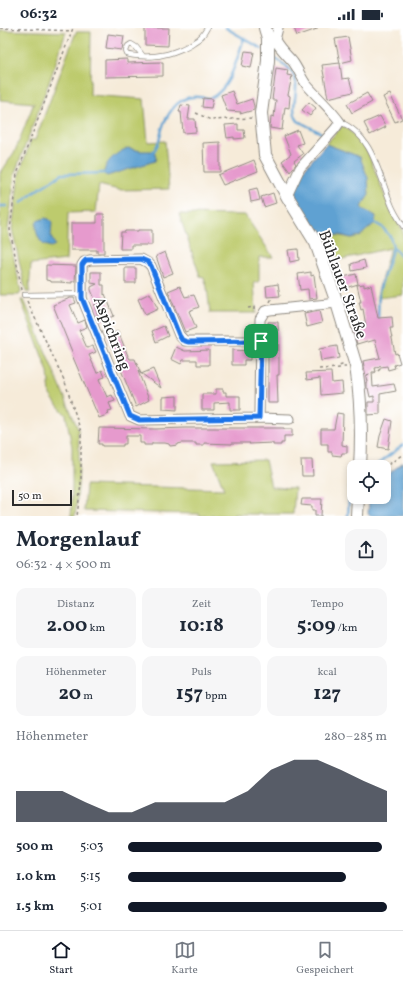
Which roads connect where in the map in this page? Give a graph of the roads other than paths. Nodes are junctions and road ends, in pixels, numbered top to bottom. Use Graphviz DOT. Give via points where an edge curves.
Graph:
graph roads {
  1 [pos="207,28"];
  2 [pos="278,28"];
  3 [pos="269,36"];
  4 [pos="143,56"];
  5 [pos="340,122"];
  6 [pos="287,196"];
  7 [pos="403,226"];
  8 [pos="82,294"];
  9 [pos="24,295"];
  10 [pos="337,303"];
  11 [pos="261,341"];
  12 [pos="259,418"];
  13 [pos="290,418"];
  14 [pos="360,460"];
  15 [pos="358,504"];
  16 [pos="357,516"];
  1 -- 4 [label="lane" via="193,43 162,55"];
  2 -- 3 [label="street"];
  3 -- 5 [label="street" via="294,63 305,82"];
  3 -- 6 [label="street, Bühlauer Straße" via="262,117 265,155"];
  5 -- 6 [label="street" via="300,168"];
  5 -- 7 [label="lane" via="346,124 370,149 392,206"];
  6 -- 10 [label="street, Bühlauer Straße" via="316,243"];
  8 -- 9 [label="lane"];
  8 -- 11 [label="street, Aspichring" via="84,262 141,259 151,266 182,340"];
  8 -- 12 [label="street, Aspichring" via="130,416 139,420"];
  10 -- 11 [label="street" via="266,311 260,319"];
  10 -- 14 [label="street, Bühlauer Straße" via="357,371"];
  11 -- 12 [label="street"];
  12 -- 13 [label="street, Aspichring"];
  15 -- 16 [label="street"];
}
